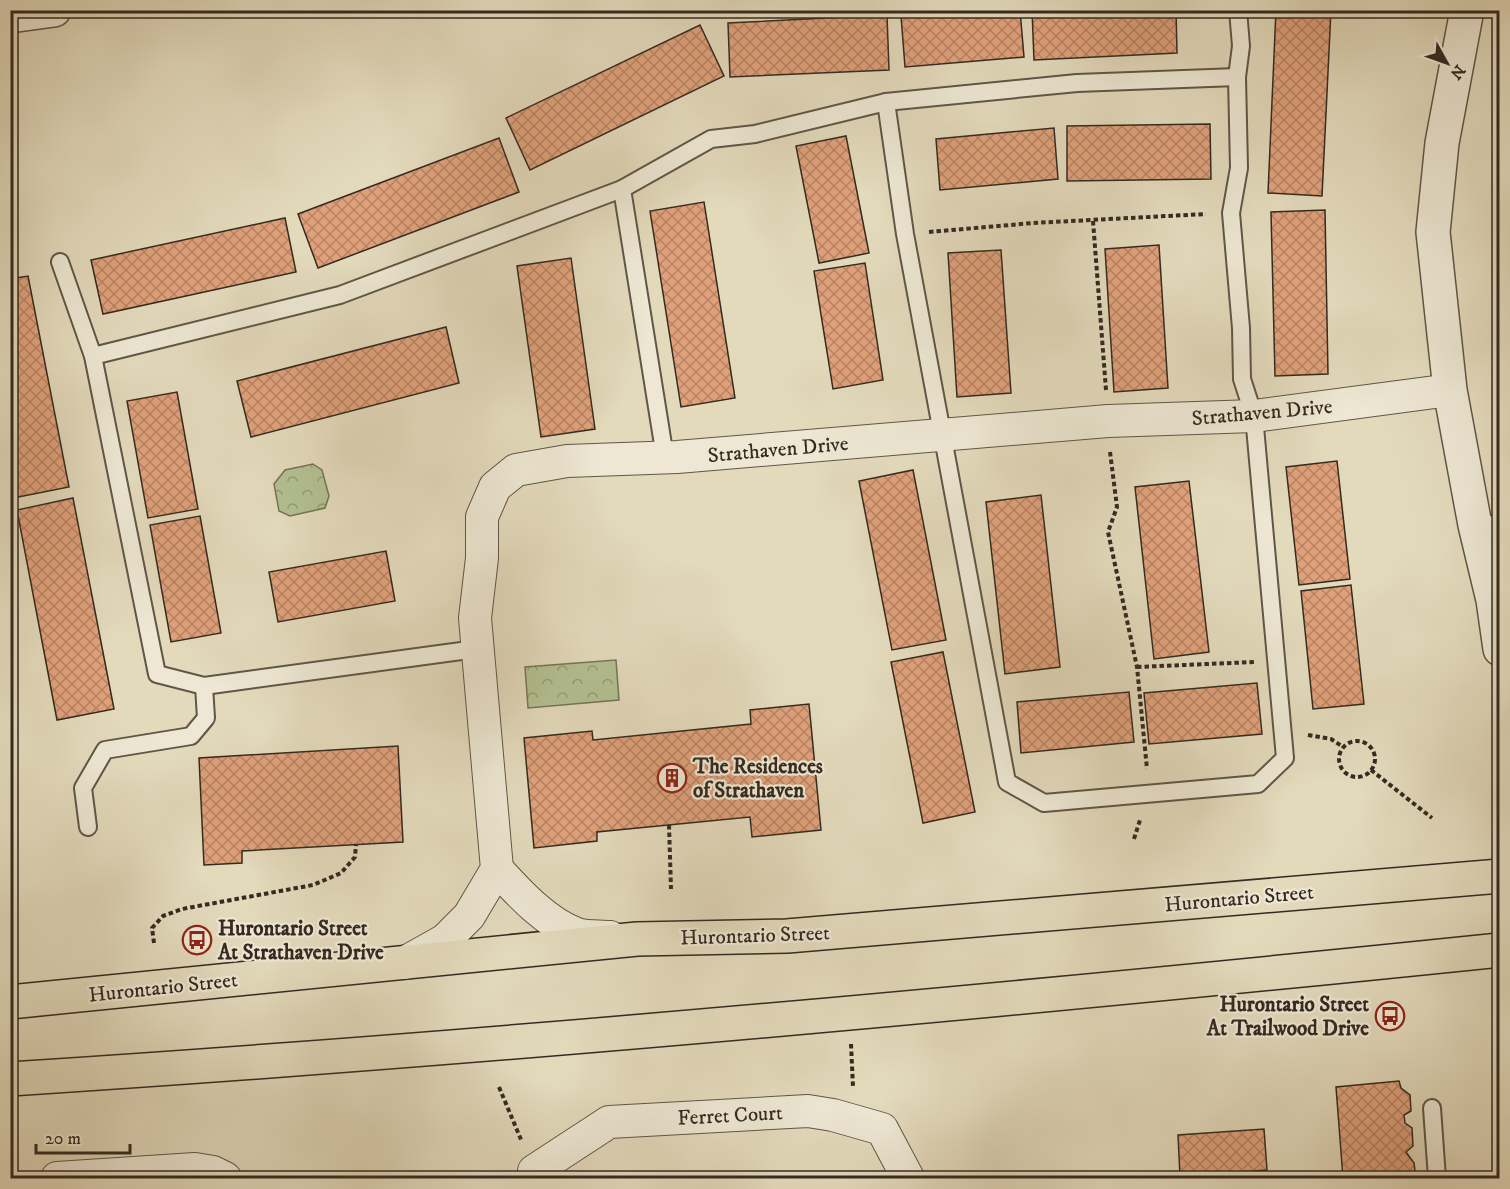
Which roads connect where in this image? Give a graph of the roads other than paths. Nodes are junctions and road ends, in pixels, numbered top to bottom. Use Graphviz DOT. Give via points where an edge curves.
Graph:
graph roads {
  1 [pos="54,10"];
  2 [pos="1238,10"];
  3 [pos="1467,10"];
  4 [pos="10,16"];
  5 [pos="1237,77"];
  6 [pos="886,102"];
  7 [pos="622,189"];
  8 [pos="60,262"];
  9 [pos="93,356"];
  10 [pos="1450,390"];
  11 [pos="1254,416"];
  12 [pos="941,435"];
  13 [pos="665,457"];
  14 [pos="1487,524"];
  15 [pos="1496,600"];
  16 [pos="476,649"];
  17 [pos="1500,650"];
  18 [pos="204,686"];
  19 [pos="88,827"];
  20 [pos="497,869"];
  21 [pos="1500,876"];
  22 [pos="637,939"];
  23 [pos="1500,950"];
  24 [pos="404,963"];
  25 [pos="10,1002"];
  26 [pos="10,1079"];
  27 [pos="1432,1108"];
  28 [pos="534,1171"];
  29 [pos="57,1179"];
  30 [pos="225,1179"];
  31 [pos="908,1179"];
  32 [pos="1437,1179"];
  1 -- 4 [label="street"];
  2 -- 5 [label="lane" via="1241,46"];
  3 -- 10 [label="street" via="1442,143 1434,232"];
  5 -- 6 [label="lane" via="1077,83"];
  5 -- 11 [label="lane" via="1239,168 1231,213 1242,379"];
  6 -- 7 [label="lane" via="755,135 711,139"];
  6 -- 12 [label="lane"];
  7 -- 9 [label="lane" via="340,295"];
  7 -- 13 [label="lane"];
  8 -- 9 [label="lane"];
  9 -- 18 [label="lane" via="157,674"];
  10 -- 11 [label="street, Strathaven Drive"];
  10 -- 14 [label="street"];
  11 -- 12 [label="street, Strathaven Drive" via="1108,421"];
  11 -- 12 [label="lane" via="1285,758 1258,784 1044,803 1007,782"];
  12 -- 13 [label="street, Strathaven Drive"];
  13 -- 16 [label="street, Strathaven Drive" via="534,465 516,470 495,487 482,517"];
  14 -- 15 [label="street"];
  15 -- 17 [label="street"];
  16 -- 18 [label="lane"];
  16 -- 20 [label="street, Strathaven Drive"];
  18 -- 19 [label="lane" via="206,718 191,736 105,750 83,788"];
  20 -- 22 [label="street" via="541,912 577,934"];
  20 -- 24 [label="street" via="469,916 445,940"];
  21 -- 22 [label="main road, Hurontario Street" via="787,936"];
  22 -- 24 [label="main road, Hurontario Street"];
  23 -- 26 [label="main road" via="852,1014 285,1061"];
  24 -- 25 [label="main road, Hurontario Street"];
  27 -- 32 [label="lane"];
  28 -- 31 [label="street, Ferret Court" via="609,1122 808,1111 882,1129"];
  29 -- 30 [label="street" via="195,1169"];
}
